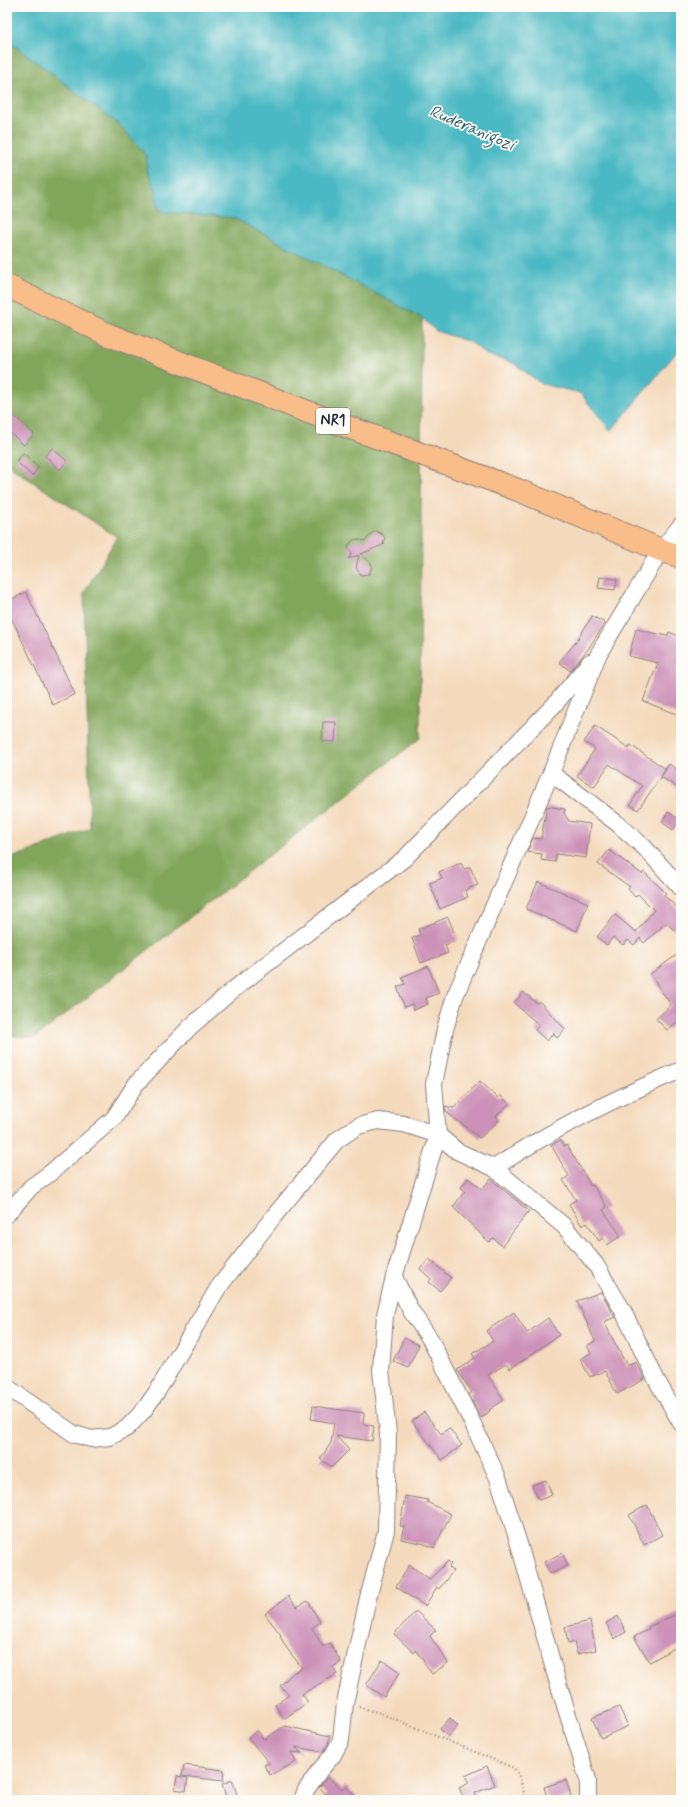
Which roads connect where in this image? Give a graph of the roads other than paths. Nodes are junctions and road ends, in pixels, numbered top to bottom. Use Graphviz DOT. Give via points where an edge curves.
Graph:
graph roads {
  1 [pos="7,286"];
  2 [pos="681,525"];
  3 [pos="660,550"];
  4 [pos="681,557"];
  5 [pos="599,653"];
  6 [pos="551,773"];
  7 [pos="681,888"];
  8 [pos="681,1070"];
  9 [pos="438,1135"];
  10 [pos="494,1168"];
  11 [pos="7,1214"];
  12 [pos="394,1277"];
  13 [pos="7,1387"];
  14 [pos="681,1423"];
  15 [pos="302,1800"];
  16 [pos="588,1800"];
  1 -- 3 [label="highway, NR1" via="110,334 308,412 518,490"];
  2 -- 3 [label="street"];
  3 -- 4 [label="highway, NR1"];
  3 -- 5 [label="street"];
  5 -- 6 [label="street"];
  5 -- 11 [label="street" via="555,704 405,858 234,989 190,1027 156,1060 136,1084 114,1118 49,1174 30,1187"];
  6 -- 7 [label="street" via="624,829"];
  6 -- 9 [label="street" via="455,996 443,1036 434,1084"];
  8 -- 10 [label="street" via="584,1114"];
  9 -- 10 [label="street" via="457,1151"];
  9 -- 12 [label="street"];
  9 -- 13 [label="street" via="404,1124 378,1121 358,1126 337,1140 218,1288 158,1390 127,1428 110,1437 91,1439 74,1434"];
  10 -- 14 [label="street" via="564,1226 596,1265 622,1309"];
  12 -- 15 [label="street" via="385,1316 381,1370 388,1433 386,1531 368,1598 345,1704 341,1740"];
  12 -- 16 [label="street" via="411,1311 430,1339 498,1478 554,1673 588,1780"];
}
